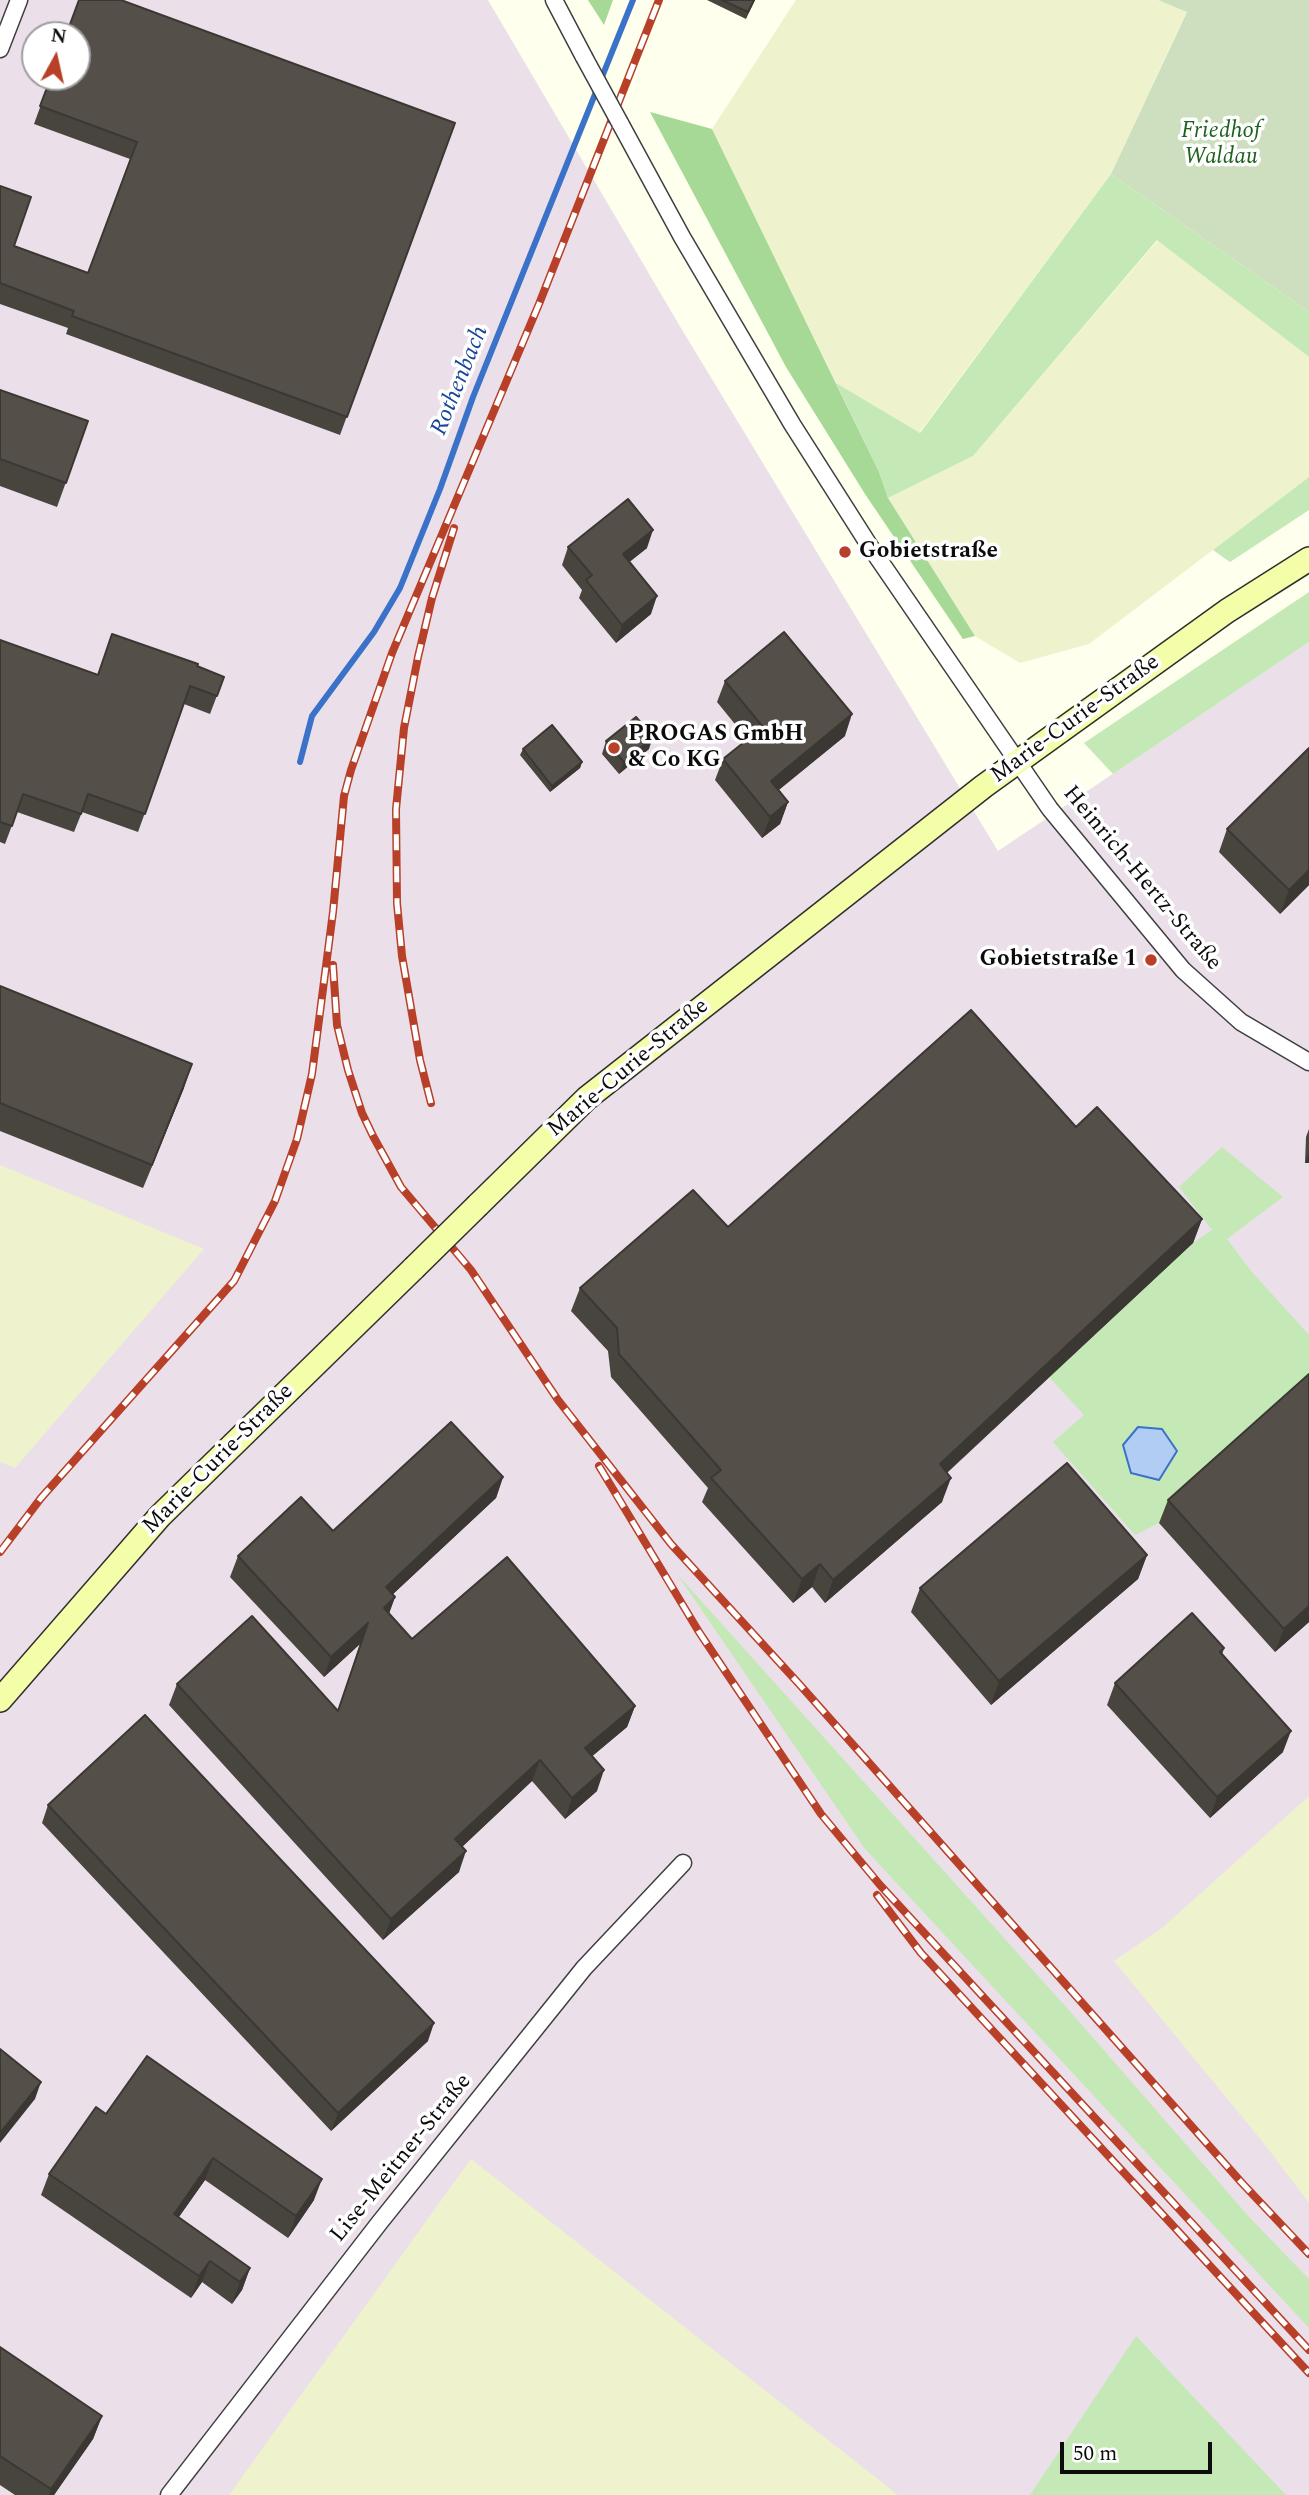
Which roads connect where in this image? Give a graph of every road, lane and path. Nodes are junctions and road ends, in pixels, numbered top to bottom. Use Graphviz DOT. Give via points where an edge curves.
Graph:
graph roads {
  1 [pos="19,0"];
  2 [pos="554,0"];
  3 [pos="0,49"];
  4 [pos="1309,559"];
  5 [pos="1018,761"];
  6 [pos="1309,1062"];
  7 [pos="0,1700"];
  8 [pos="683,1863"];
  9 [pos="169,2495"];
  1 -- 3 [label="street"];
  2 -- 5 [label="street, bridge" via="682,237 792,424"];
  4 -- 5 [label="main road, Marie-Curie-Straße" via="1227,611"];
  5 -- 6 [label="street, Heinrich-Hertz-Straße" via="1050,809 1183,970 1241,1022"];
  5 -- 7 [label="main road, Marie-Curie-Straße, bridge" via="587,1098 159,1516"];
  8 -- 9 [label="street, Lise-Meitner-Straße" via="584,1968"];
}
